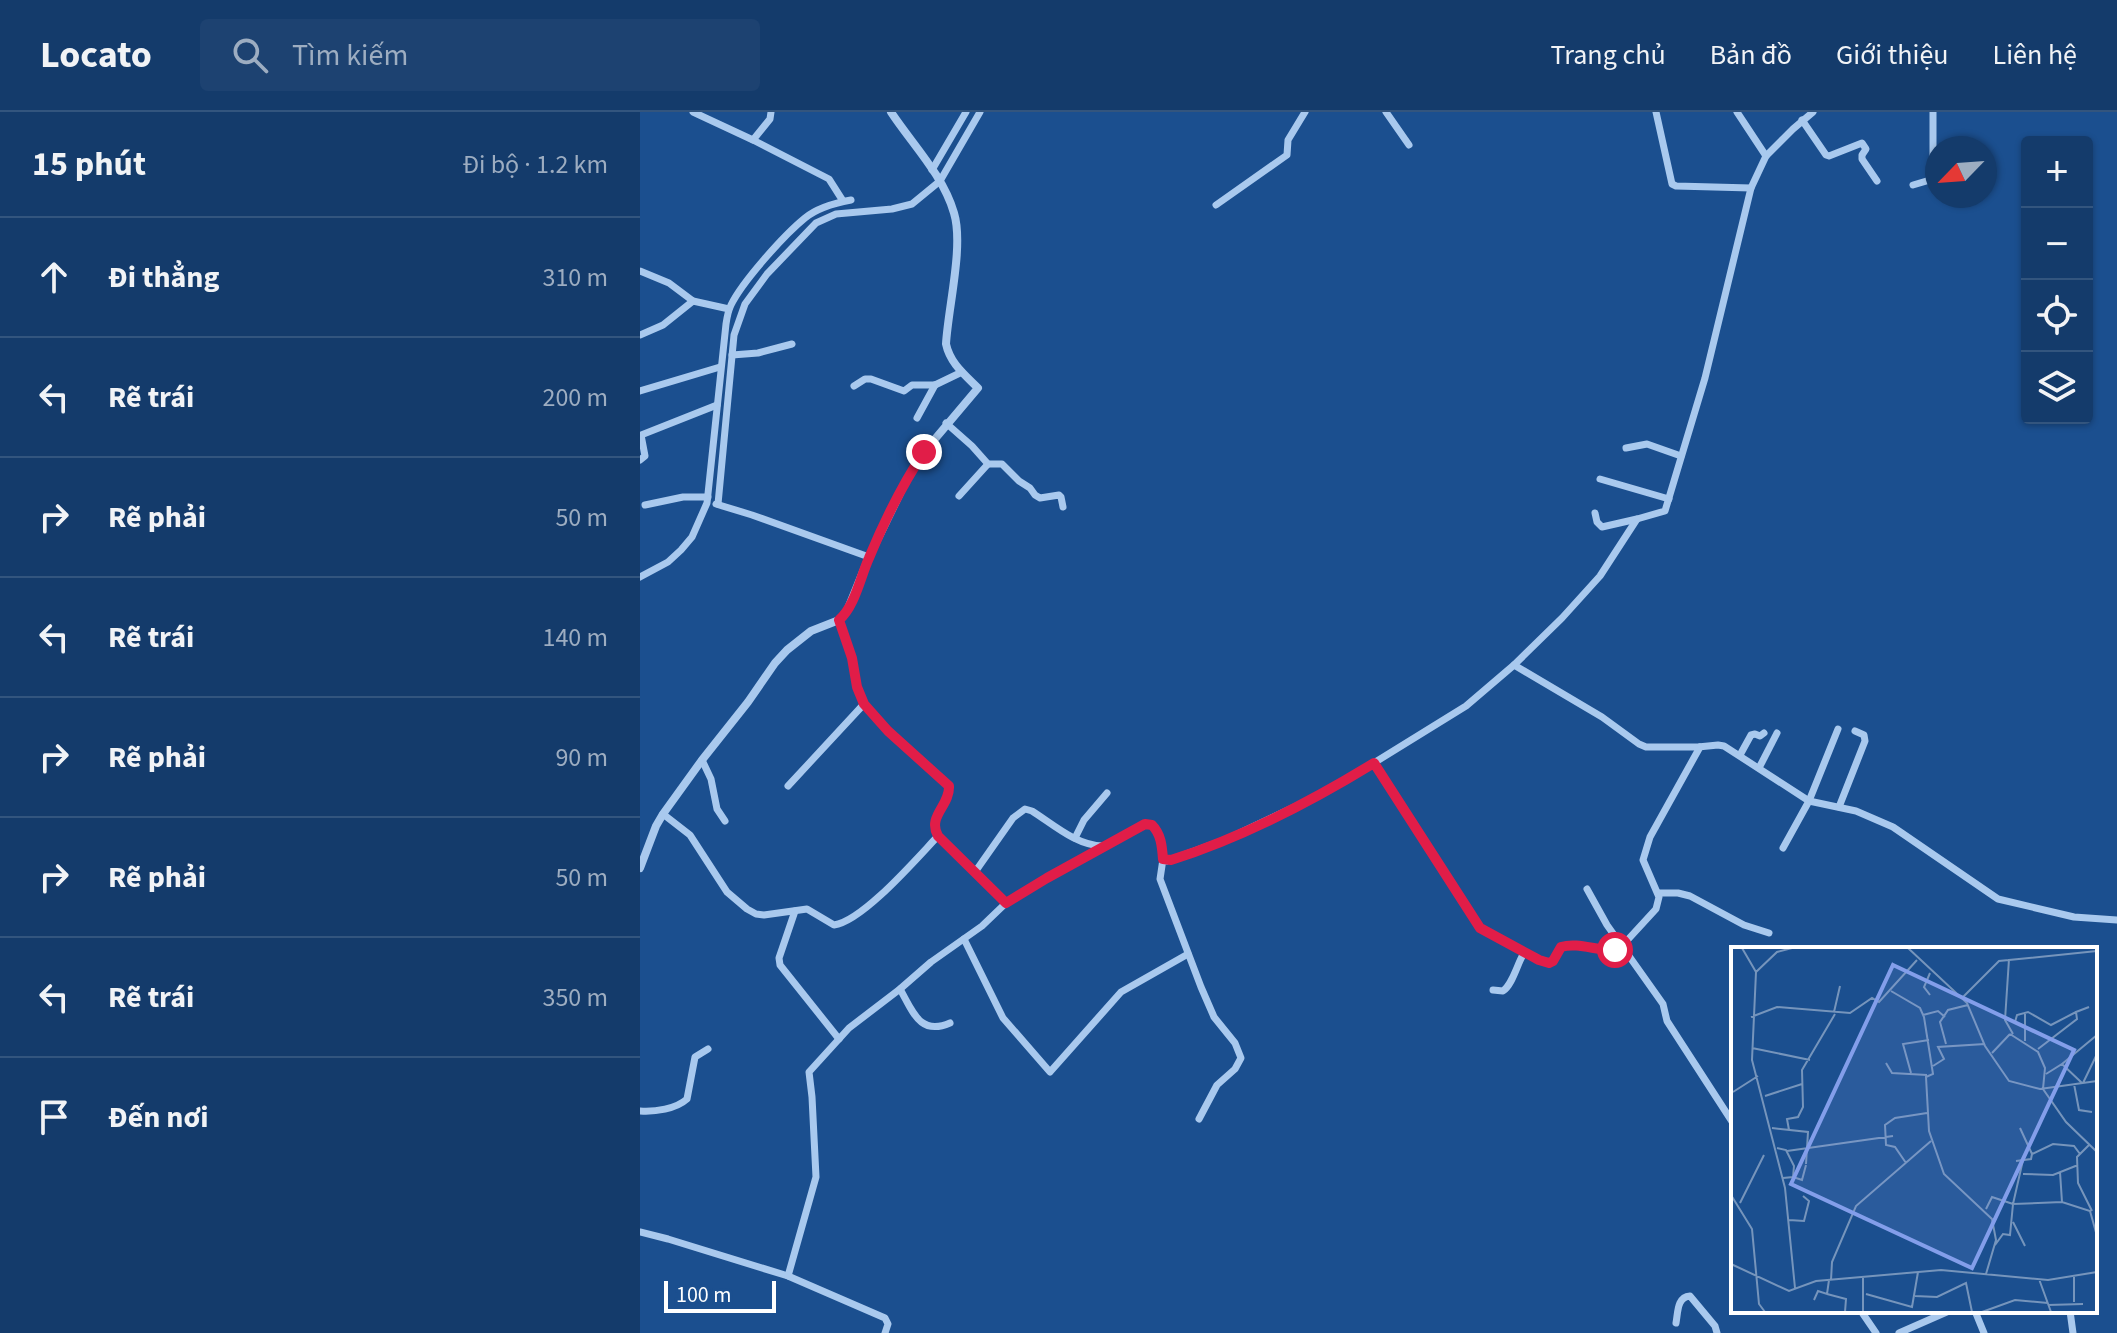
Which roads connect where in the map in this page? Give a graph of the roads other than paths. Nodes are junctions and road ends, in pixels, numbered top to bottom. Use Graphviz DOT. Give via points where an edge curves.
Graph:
graph roads {
  1 [pos="693,112"];
  2 [pos="771,112"];
  3 [pos="891,112"];
  4 [pos="966,112"];
  5 [pos="980,112"];
  6 [pos="1305,112"];
  7 [pos="1386,112"];
  8 [pos="1656,112"];
  9 [pos="1737,112"];
  10 [pos="1813,112"];
  11 [pos="1933,112"];
  12 [pos="1802,120"];
  13 [pos="753,140"];
  14 [pos="1409,145"];
  15 [pos="1766,156"];
  16 [pos="932,170"];
  17 [pos="940,181"];
  18 [pos="1877,181"];
  19 [pos="1913,185"];
  20 [pos="1751,188"];
  21 [pos="1216,205"];
  22 [pos="640,271"];
  23 [pos="693,301"];
  24 [pos="729,309"];
  25 [pos="640,335"];
  26 [pos="792,344"];
  27 [pos="732,355"];
  28 [pos="720,367"];
  29 [pos="962,372"];
  30 [pos="935,385"];
  31 [pos="854,386"];
  32 [pos="640,391"];
  33 [pos="717,405"];
  34 [pos="917,418"];
  35 [pos="946,423"];
  36 [pos="640,435"];
  37 [pos="1626,448"];
  38 [pos="1681,456"];
  39 [pos="640,460"];
  40 [pos="988,464"];
  41 [pos="1600,479"];
  42 [pos="959,496"];
  43 [pos="1669,499"];
  44 [pos="712,502"];
  45 [pos="645,505"];
  46 [pos="1063,507"];
  47 [pos="1595,513"];
  48 [pos="1637,519"];
  49 [pos="869,557"];
  50 [pos="640,577"];
  51 [pos="839,620"];
  52 [pos="1514,665"];
  53 [pos="864,704"];
  54 [pos="1838,729"];
  55 [pos="1855,731"];
  56 [pos="1764,733"];
  57 [pos="1777,733"];
  58 [pos="1700,747"];
  59 [pos="1740,755"];
  60 [pos="702,760"];
  61 [pos="1374,763"];
  62 [pos="1759,768"];
  63 [pos="788,786"];
  64 [pos="1107,793"];
  65 [pos="1809,801"];
  66 [pos="1839,807"];
  67 [pos="663,814"];
  68 [pos="725,821"];
  69 [pos="938,836"];
  70 [pos="1075,838"];
  71 [pos="1106,846"];
  72 [pos="1783,848"];
  73 [pos="1163,859"];
  74 [pos="640,865"];
  75 [pos="975,872"];
  76 [pos="1587,889"];
  77 [pos="1658,893"];
  78 [pos="1006,903"];
  79 [pos="795,911"];
  80 [pos="2117,920"];
  81 [pos="1769,933"];
  82 [pos="964,939"];
  83 [pos="1622,946"];
  84 [pos="1524,953"];
  85 [pos="1188,954"];
  86 [pos="900,989"];
  87 [pos="1493,990"];
  88 [pos="950,1023"];
  89 [pos="839,1039"];
  90 [pos="708,1049"];
  91 [pos="640,1111"];
  92 [pos="1199,1119"];
  93 [pos="1731,1119"];
  94 [pos="640,1232"];
  95 [pos="788,1276"];
  96 [pos="1862,1313"];
  97 [pos="1944,1313"];
  98 [pos="1976,1313"];
  99 [pos="2070,1313"];
  100 [pos="1676,1323"];
  101 [pos="885,1333"];
  102 [pos="1717,1333"];
  103 [pos="1876,1333"];
  104 [pos="1899,1333"];
  105 [pos="1984,1333"];
  106 [pos="2073,1333"];
  1 -- 13 [label="street"];
  2 -- 13 [label="street"];
  3 -- 16 [label="street"];
  4 -- 16 [label="street"];
  5 -- 17 [label="street"];
  6 -- 21 [label="street" via="1288,140 1287,155"];
  7 -- 14 [label="street"];
  8 -- 20 [label="street" via="1672,184"];
  9 -- 15 [label="street"];
  10 -- 12 [label="street"];
  11 -- 19 [label="street" via="1933,177"];
  12 -- 15 [label="street"];
  12 -- 18 [label="street" via="1826,155 1862,143 1862,159"];
  13 -- 24 [label="street" via="829,179 847,201 805,218 757,269"];
  15 -- 20 [label="street"];
  16 -- 17 [label="street"];
  17 -- 27 [label="street" via="906,207 836,214 809,229 745,304"];
  17 -- 29 [label="street" via="957,230 946,344"];
  20 -- 38 [label="street"];
  22 -- 23 [label="street"];
  23 -- 24 [label="street"];
  23 -- 25 [label="street" via="663,325"];
  24 -- 28 [label="street"];
  26 -- 27 [label="street"];
  27 -- 44 [label="street"];
  28 -- 32 [label="street"];
  28 -- 33 [label="street"];
  29 -- 30 [label="street"];
  29 -- 35 [label="street" via="978,388"];
  30 -- 31 [label="street" via="900,391 865,379"];
  30 -- 34 [label="street"];
  33 -- 36 [label="street"];
  33 -- 44 [label="street"];
  35 -- 40 [label="street"];
  35 -- 49 [label="street" via="906,481"];
  36 -- 39 [label="street" via="645,453"];
  37 -- 38 [label="street" via="1647,444"];
  38 -- 43 [label="street"];
  40 -- 42 [label="street"];
  40 -- 46 [label="street" via="1002,464 1040,498 1059,495"];
  41 -- 43 [label="street"];
  43 -- 48 [label="street" via="1664,512"];
  44 -- 45 [label="street" via="683,497"];
  44 -- 49 [label="street"];
  44 -- 50 [label="street" via="681,550"];
  47 -- 48 [label="street" via="1602,527"];
  48 -- 52 [label="street" via="1600,576"];
  49 -- 51 [label="street"];
  51 -- 53 [label="street"];
  51 -- 60 [label="street" via="811,631 787,650"];
  52 -- 58 [label="street" via="1639,744"];
  52 -- 61 [label="street" via="1466,706"];
  53 -- 63 [label="street"];
  53 -- 69 [label="street" via="949,786 933,825"];
  54 -- 65 [label="street"];
  55 -- 66 [label="street" via="1865,741"];
  56 -- 59 [label="street" via="1751,735"];
  57 -- 62 [label="street"];
  58 -- 59 [label="street" via="1724,746"];
  58 -- 77 [label="street" via="1644,853"];
  59 -- 62 [label="street"];
  60 -- 67 [label="street"];
  60 -- 68 [label="street"];
  61 -- 73 [label="street" via="1227,839"];
  61 -- 84 [label="street" via="1475,922"];
  62 -- 65 [label="street"];
  64 -- 70 [label="street"];
  65 -- 66 [label="street"];
  65 -- 72 [label="street"];
  66 -- 80 [label="street" via="1893,827 1998,899 2074,917"];
  67 -- 74 [label="street"];
  67 -- 79 [label="street" via="690,835 727,892 747,909 764,915"];
  69 -- 75 [label="street"];
  69 -- 79 [label="street" via="846,921 834,925 807,909"];
  70 -- 71 [label="street"];
  70 -- 75 [label="street" via="1025,809"];
  71 -- 73 [label="street" via="1152,825"];
  71 -- 78 [label="street"];
  73 -- 85 [label="street" via="1160,879"];
  75 -- 78 [label="street"];
  76 -- 83 [label="street"];
  77 -- 81 [label="street" via="1690,896"];
  77 -- 83 [label="street" via="1656,909"];
  78 -- 82 [label="street"];
  79 -- 89 [label="street" via="780,965"];
  82 -- 85 [label="street" via="1003,1018 1050,1072 1121,992"];
  82 -- 86 [label="street"];
  83 -- 84 [label="street" via="1605,950 1568,945 1549,963"];
  83 -- 93 [label="street"];
  84 -- 87 [label="street" via="1508,988"];
  85 -- 92 [label="street" via="1214,1017 1241,1058 1217,1085"];
  86 -- 88 [label="street" via="923,1024"];
  86 -- 89 [label="street"];
  89 -- 95 [label="street" via="809,1072 816,1177"];
  90 -- 91 [label="street" via="695,1057 682,1104"];
  94 -- 95 [label="street"];
  95 -- 101 [label="street" via="877,1313 888,1324"];
  96 -- 103 [label="street"];
  97 -- 104 [label="street"];
  98 -- 105 [label="street"];
  99 -- 106 [label="street"];
  100 -- 102 [label="street" via="1681,1300 1690,1296"];
}
